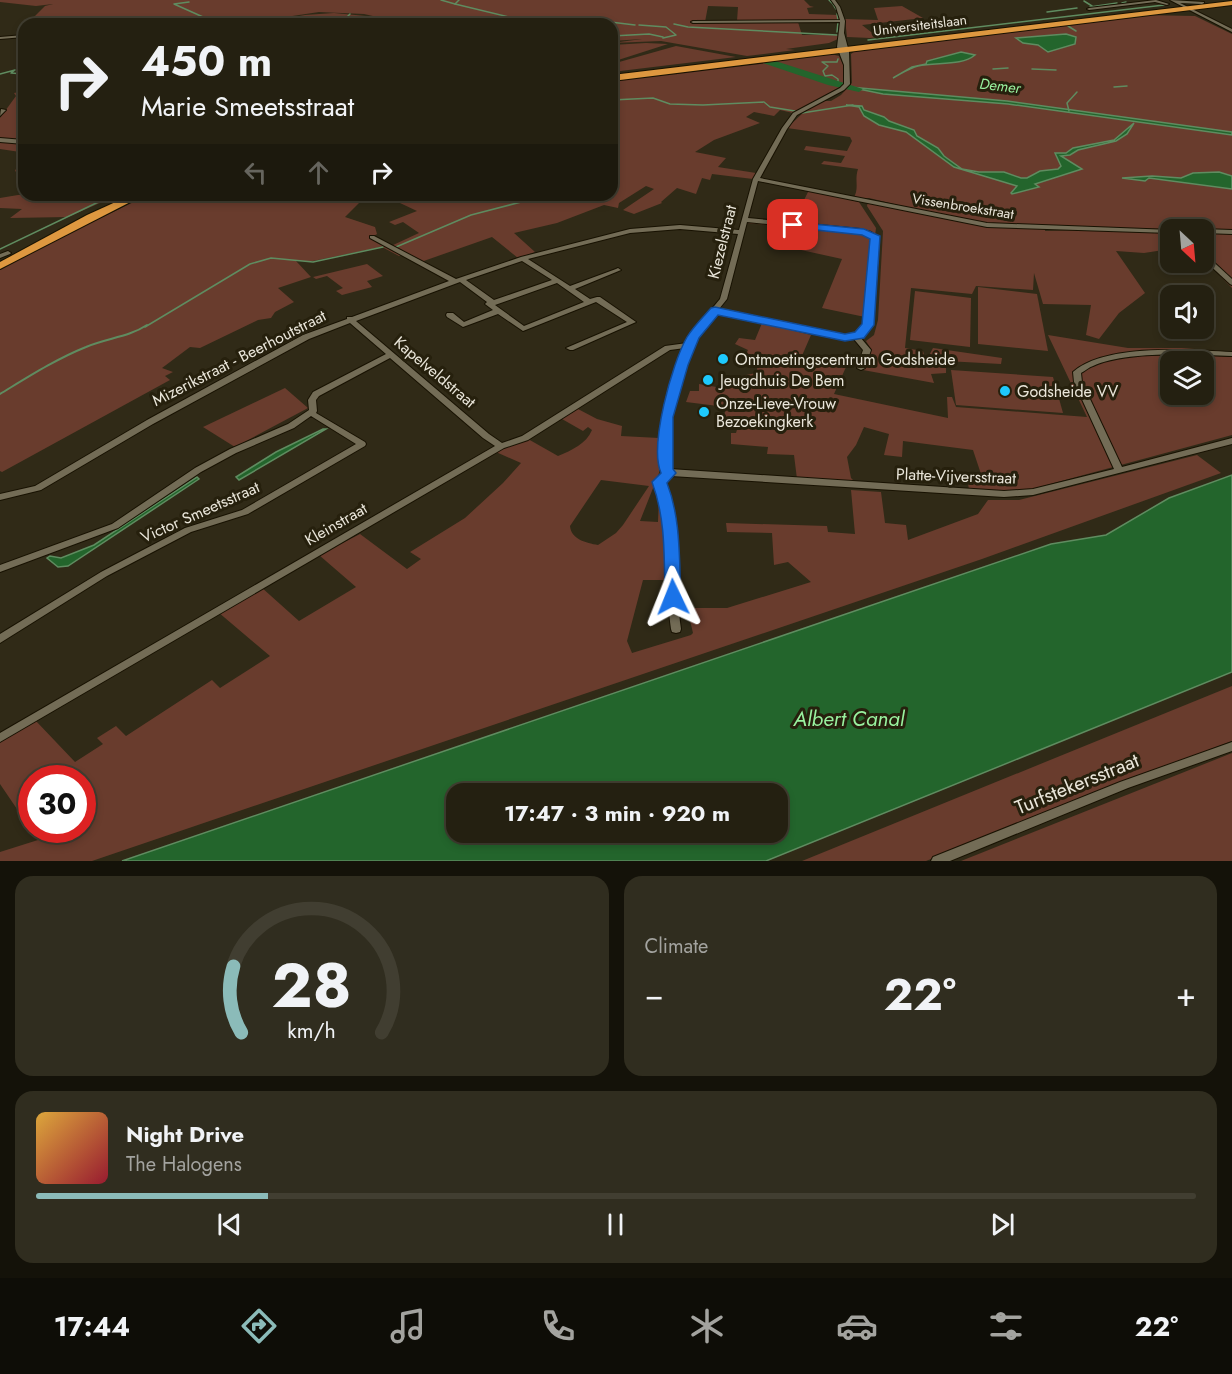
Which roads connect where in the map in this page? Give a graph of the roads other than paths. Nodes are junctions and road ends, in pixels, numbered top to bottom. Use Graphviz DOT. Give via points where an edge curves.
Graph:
graph roads {
  1 [pos="833,0"];
  2 [pos="1145,0"];
  3 [pos="1152,0"];
  4 [pos="1226,0"];
  5 [pos="1232,3"];
  6 [pos="1135,4"];
  7 [pos="1204,4"];
  8 [pos="1162,6"];
  9 [pos="1181,6"];
  10 [pos="1089,9"];
  11 [pos="1202,15"];
  12 [pos="843,21"];
  13 [pos="1212,21"];
  14 [pos="693,22"];
  15 [pos="1232,32"];
  16 [pos="18,36"];
  17 [pos="0,38"];
  18 [pos="843,48"];
  19 [pos="618,75"];
  20 [pos="0,140"];
  21 [pos="18,142"];
  22 [pos="756,179"];
  23 [pos="111,201"];
  24 [pos="126,201"];
  25 [pos="744,220"];
  26 [pos="1160,231"];
  27 [pos="1214,231"];
  28 [pos="741,232"];
  29 [pos="1232,232"];
  30 [pos="372,237"];
  31 [pos="3,255"];
  32 [pos="522,258"];
  33 [pos="0,266"];
  34 [pos="1214,266"];
  35 [pos="618,270"];
  36 [pos="458,280"];
  37 [pos="557,281"];
  38 [pos="1232,283"];
  39 [pos="570,289"];
  40 [pos="590,302"];
  41 [pos="493,303"];
  42 [pos="715,310"];
  43 [pos="498,311"];
  44 [pos="450,315"];
  45 [pos="350,320"];
  46 [pos="463,325"];
  47 [pos="470,331"];
  48 [pos="856,337"];
  49 [pos="689,345"];
  50 [pos="570,348"];
  51 [pos="1232,354"];
  52 [pos="390,355"];
  53 [pos="861,368"];
  54 [pos="311,413"];
  55 [pos="1232,441"];
  56 [pos="501,446"];
  57 [pos="1119,470"];
  58 [pos="669,473"];
  59 [pos="0,497"];
  60 [pos="0,569"];
  61 [pos="676,628"];
  62 [pos="0,639"];
  63 [pos="0,738"];
  64 [pos="1232,746"];
  65 [pos="937,861"];
  1 -- 12 [label="street"];
  2 -- 6 [label="street"];
  3 -- 6 [label="street"];
  4 -- 7 [label="highway, Universiteitslaan"];
  5 -- 7 [label="highway, Universiteitslaan"];
  6 -- 8 [label="street" via="1167,4"];
  6 -- 10 [label="street"];
  7 -- 9 [label="highway, Universiteitslaan"];
  7 -- 9 [label="street"];
  7 -- 11 [label="street" via="1199,12"];
  8 -- 9 [label="highway, Universiteitslaan"];
  8 -- 9 [label="street"];
  8 -- 18 [label="highway, Universiteitslaan"];
  9 -- 11 [label="street"];
  9 -- 13 [label="street"];
  11 -- 13 [label="street"];
  12 -- 14 [label="street"];
  12 -- 18 [label="street"];
  13 -- 15 [label="street"];
  16 -- 17 [label="street"];
  18 -- 19 [label="highway, Universiteitslaan"];
  18 -- 22 [label="street, Kiezelstraat" via="849,80 795,114"];
  20 -- 21 [label="street"];
  22 -- 25 [label="street, Kiezelstraat"];
  22 -- 26 [label="street, Vissenbroekstraat" via="987,225"];
  23 -- 31 [label="highway"];
  24 -- 33 [label="highway"];
  25 -- 28 [label="street, Kiezelstraat"];
  25 -- 48 [label="street" via="860,231 876,238 869,320"];
  27 -- 29 [label="street"];
  28 -- 32 [label="street, Mizerikstraat - Beerhoutstraat" via="648,228"];
  28 -- 42 [label="street, Kiezelstraat" via="723,299"];
  30 -- 36 [label="street"];
  32 -- 36 [label="street, Mizerikstraat - Beerhoutstraat"];
  32 -- 37 [label="street"];
  34 -- 38 [label="street"];
  35 -- 39 [label="street"];
  36 -- 41 [label="street"];
  36 -- 45 [label="street, Mizerikstraat - Beerhoutstraat"];
  37 -- 39 [label="street"];
  37 -- 41 [label="street"];
  39 -- 40 [label="street"];
  40 -- 43 [label="street" via="523,329"];
  40 -- 50 [label="street" via="597,299 632,322"];
  41 -- 43 [label="street" via="489,304"];
  42 -- 48 [label="street"];
  42 -- 49 [label="street, Kiezelstraat"];
  43 -- 46 [label="street"];
  44 -- 46 [label="street"];
  45 -- 52 [label="street, Kapelveldstraat"];
  45 -- 59 [label="street, Mizerikstraat - Beerhoutstraat" via="306,337 176,407 38,488"];
  46 -- 47 [label="street"];
  48 -- 53 [label="street" via="867,350"];
  49 -- 56 [label="street, Kleinstraat" via="668,348 525,438"];
  49 -- 58 [label="street, Kiezelstraat" via="667,417"];
  51 -- 57 [label="street" via="1136,354 1088,365 1077,372 1078,382"];
  52 -- 54 [label="street, Victor Smeetsstraat" via="316,394"];
  52 -- 56 [label="street, Kapelveldstraat"];
  54 -- 60 [label="street, Victor Smeetsstraat" via="217,460 115,526"];
  54 -- 62 [label="street, Victor Smeetsstraat" via="362,444 245,512 188,530 104,574"];
  55 -- 57 [label="street, Platte-Vijversstraat"];
  56 -- 63 [label="street, Kleinstraat"];
  57 -- 58 [label="street, Platte-Vijversstraat" via="1033,492 1004,494"];
  58 -- 61 [label="street, Kiezelstraat" via="659,486 670,523"];
  64 -- 65 [label="street, Turfstekersstraat"];
}
